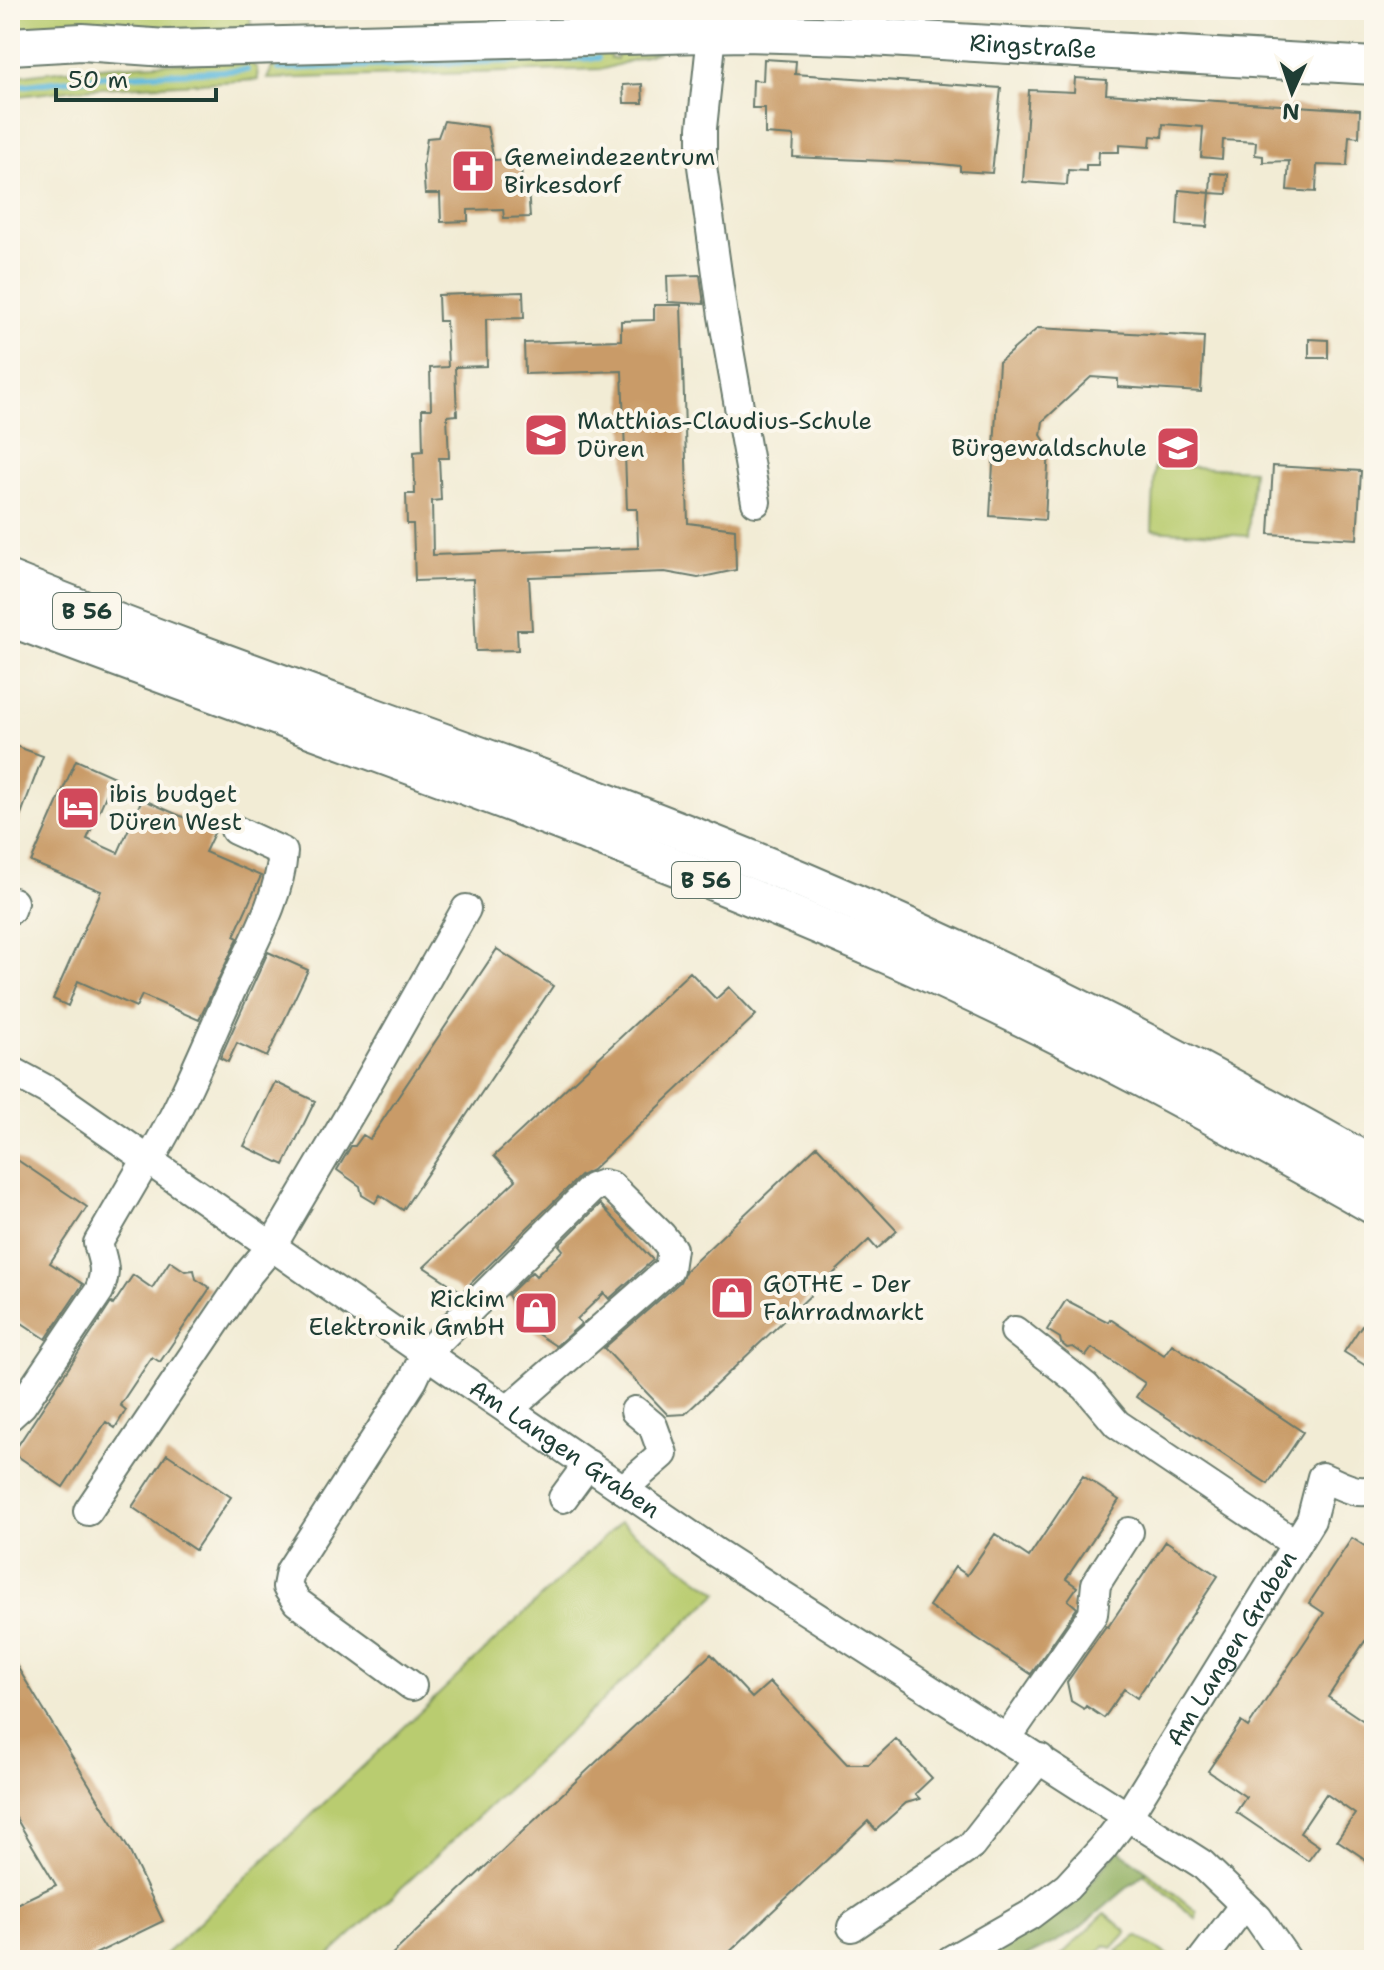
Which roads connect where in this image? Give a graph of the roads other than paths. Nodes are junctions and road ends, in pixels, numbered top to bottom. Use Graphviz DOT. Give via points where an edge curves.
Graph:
graph roads {
  1 [pos="712,22"];
  2 [pos="10,46"];
  3 [pos="166,48"];
  4 [pos="1374,66"];
  5 [pos="10,68"];
  6 [pos="756,502"];
  7 [pos="10,580"];
  8 [pos="10,618"];
  9 [pos="235,830"];
  10 [pos="466,909"];
  11 [pos="10,1070"];
  12 [pos="148,1160"];
  13 [pos="1374,1166"];
  14 [pos="1374,1206"];
  15 [pos="272,1246"];
  16 [pos="1015,1331"];
  17 [pos="425,1354"];
  18 [pos="508,1410"];
  19 [pos="635,1411"];
  20 [pos="10,1416"];
  21 [pos="588,1464"];
  22 [pos="1374,1488"];
  23 [pos="623,1489"];
  24 [pos="563,1498"];
  25 [pos="88,1511"];
  26 [pos="1129,1532"];
  27 [pos="1296,1544"];
  28 [pos="412,1686"];
  29 [pos="1007,1738"];
  30 [pos="1040,1758"];
  31 [pos="1129,1814"];
  32 [pos="1244,1905"];
  33 [pos="852,1927"];
  34 [pos="951,1960"];
  35 [pos="1202,1960"];
  36 [pos="1287,1960"];
  1 -- 3 [label="main road, Ringstraße"];
  1 -- 4 [label="main road, Ringstraße" via="852,36"];
  1 -- 6 [label="street" via="702,166"];
  2 -- 3 [label="main road, Ringstraße" via="82,42"];
  3 -- 5 [label="main road, Ringstraße"];
  7 -- 13 [label="main road, B 56" via="798,879 1089,1012"];
  8 -- 14 [label="main road, B 56" via="493,797 813,923 1069,1039"];
  9 -- 12 [label="street" via="283,852 282,867 215,1027"];
  10 -- 15 [label="street"];
  11 -- 12 [label="street, Am Langen Graben"];
  12 -- 15 [label="street, Am Langen Graben"];
  12 -- 20 [label="street" via="98,1243 105,1266 99,1291"];
  15 -- 17 [label="street, Am Langen Graben"];
  15 -- 25 [label="street"];
  16 -- 27 [label="street" via="1086,1387 1117,1424"];
  17 -- 18 [label="street, Am Langen Graben"];
  17 -- 18 [label="street" via="592,1188 611,1186 672,1249 669,1269"];
  17 -- 28 [label="street" via="290,1571 287,1587 297,1602"];
  18 -- 21 [label="street, Am Langen Graben"];
  19 -- 23 [label="street" via="653,1426 663,1454"];
  21 -- 23 [label="street, Am Langen Graben"];
  21 -- 24 [label="street"];
  22 -- 27 [label="street, Am Langen Graben" via="1358,1492 1322,1477 1311,1520"];
  23 -- 29 [label="street, Am Langen Graben"];
  26 -- 29 [label="street" via="1096,1584 1093,1614"];
  27 -- 31 [label="street, Am Langen Graben"];
  29 -- 30 [label="street, Am Langen Graben"];
  30 -- 31 [label="street, Am Langen Graben"];
  30 -- 33 [label="street" via="971,1846"];
  31 -- 32 [label="street, Am Langen Graben" via="1202,1864"];
  31 -- 34 [label="street" via="1067,1887"];
  32 -- 35 [label="street"];
  32 -- 36 [label="street, Am Langen Graben"];
}
